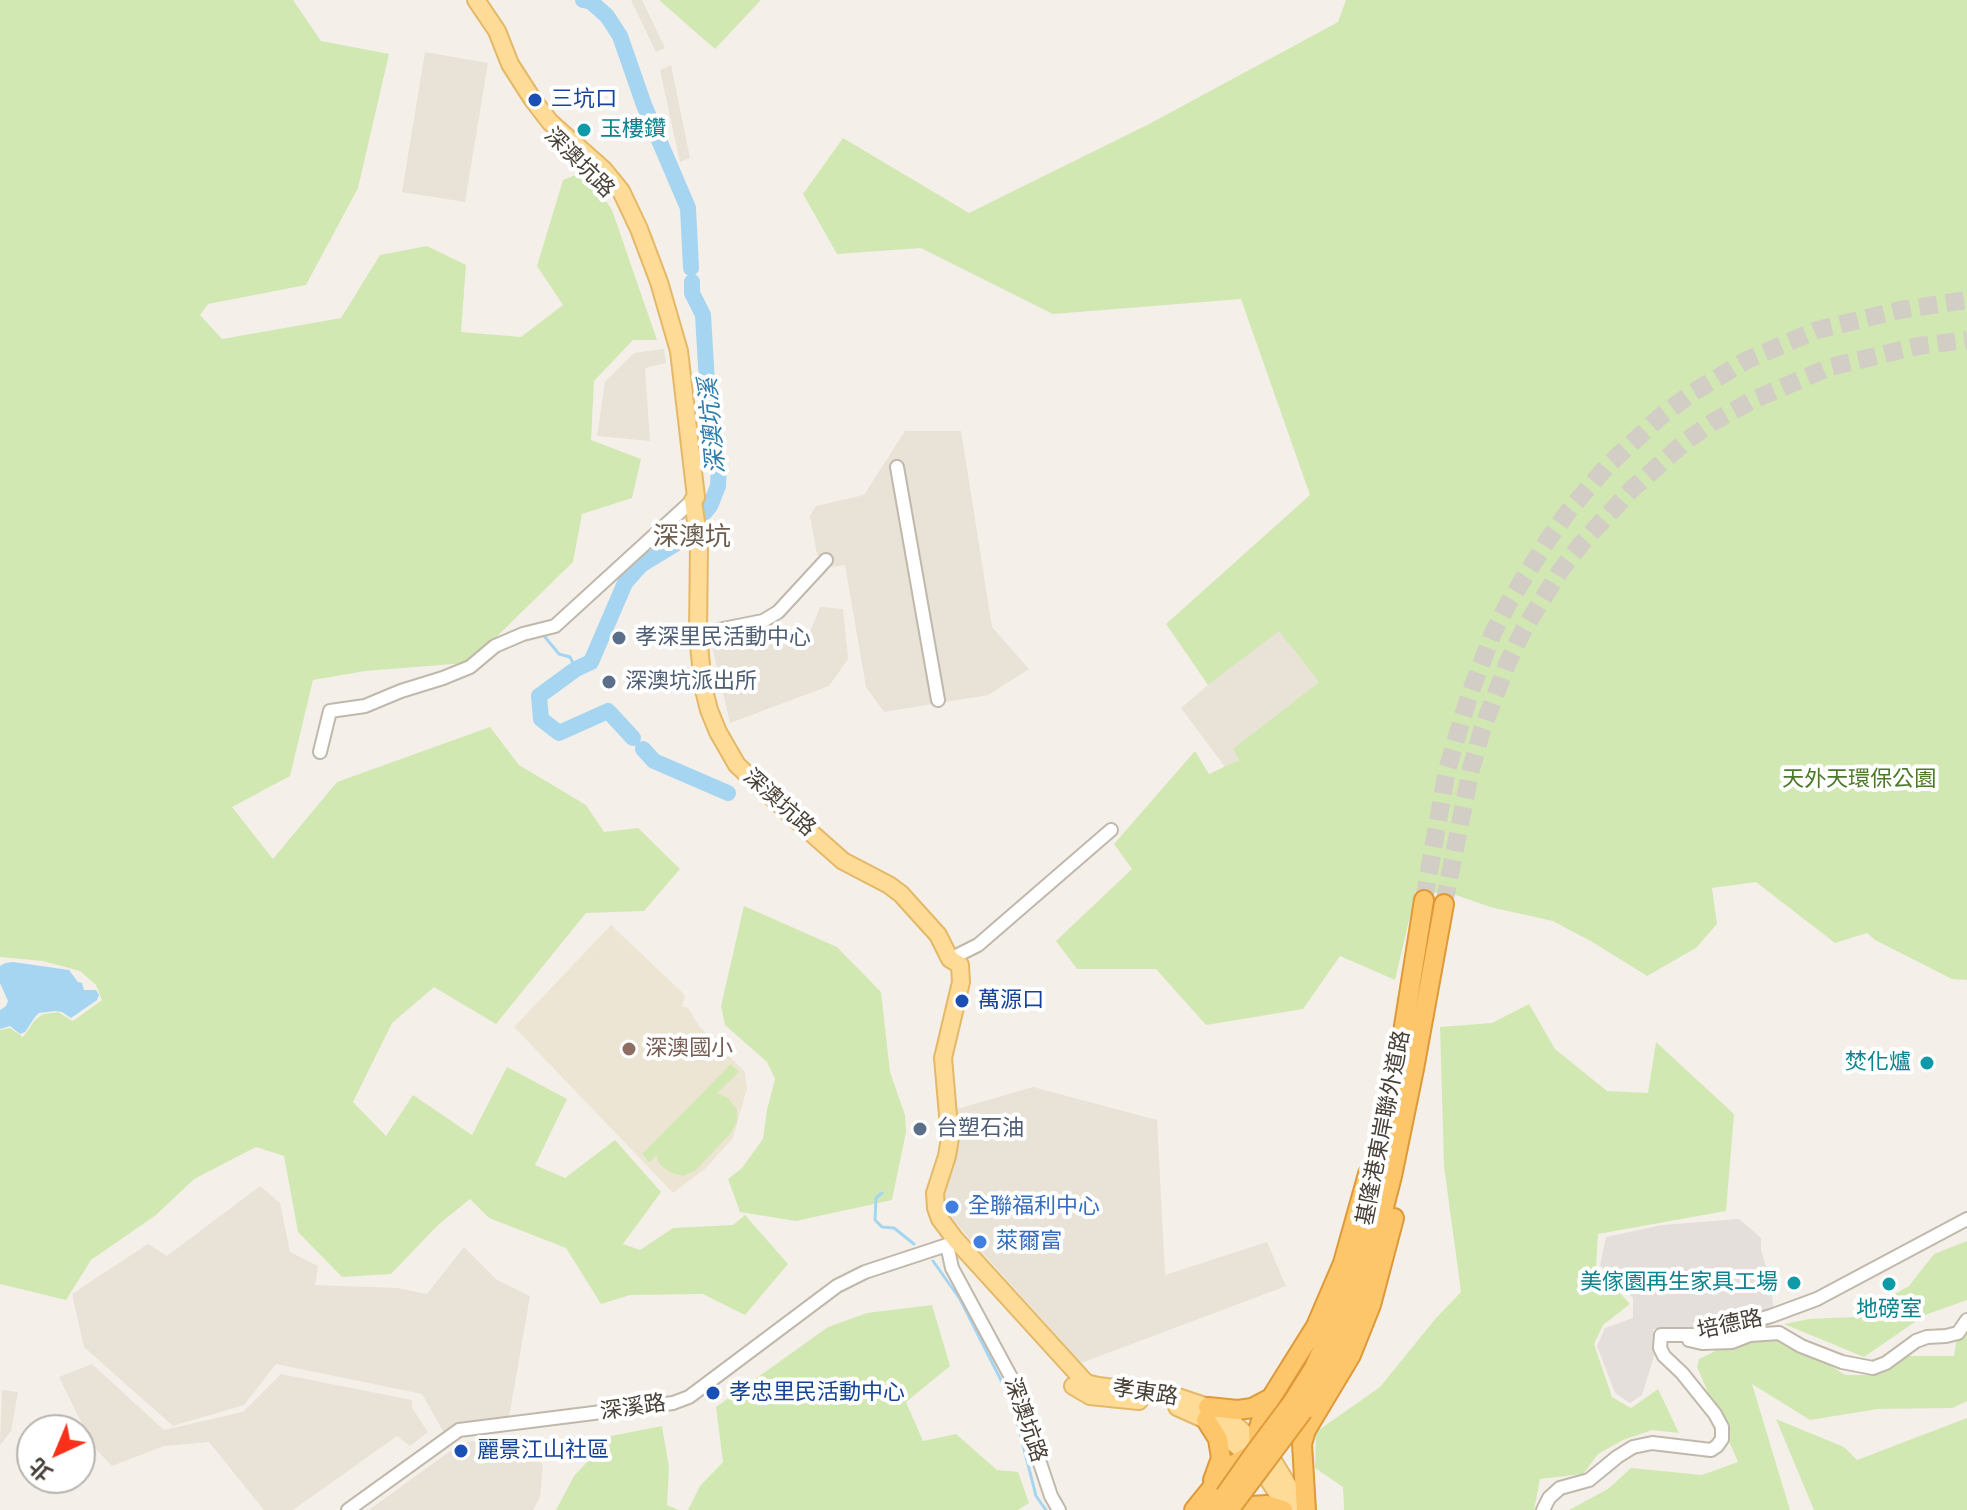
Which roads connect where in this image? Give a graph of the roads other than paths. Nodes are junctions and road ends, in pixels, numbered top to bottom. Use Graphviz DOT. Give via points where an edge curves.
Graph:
graph roads {
  1 [pos="476,0"];
  2 [pos="897,467"];
  3 [pos="694,504"];
  4 [pos="826,560"];
  5 [pos="698,634"];
  6 [pos="938,700"];
  7 [pos="320,752"];
  8 [pos="1111,830"];
  9 [pos="1424,900"];
  10 [pos="1444,904"];
  11 [pos="950,959"];
  12 [pos="1414,1069"];
  13 [pos="1389,1111"];
  14 [pos="1967,1219"];
  15 [pos="951,1242"];
  16 [pos="1967,1320"];
  17 [pos="1675,1335"];
  18 [pos="1271,1398"];
  19 [pos="1324,1402"];
  20 [pos="1298,1407"];
  21 [pos="1207,1414"];
  22 [pos="1259,1456"];
  23 [pos="1231,1507"];
  24 [pos="1194,1509"];
  25 [pos="348,1510"];
  26 [pos="1059,1510"];
  27 [pos="1286,1510"];
  28 [pos="1304,1510"];
  29 [pos="1543,1510"];
  1 -- 3 [label="main road, 深澳坑路" via="497,31 511,81 529,112 590,168 617,201 671,353"];
  2 -- 6 [label="street"];
  3 -- 5 [label="main road, 深澳坑路"];
  3 -- 7 [label="street" via="555,626 495,646 470,667 443,678 365,706 330,711"];
  4 -- 5 [label="street" via="763,621"];
  5 -- 11 [label="main road, 深澳坑路" via="709,710 737,765 843,861 901,894 938,935"];
  8 -- 11 [label="street" via="978,945"];
  9 -- 13 [label="highway, 基隆港東岸聯外道路"];
  10 -- 12 [label="highway, 基隆港東岸聯外道路"];
  11 -- 15 [label="main road, 深澳坑路" via="949,1004 934,1059 940,1145 925,1199 934,1225"];
  12 -- 19 [label="highway" via="1407,1159 1386,1250 1351,1355"];
  12 -- 20 [label="highway, 基隆港東岸聯外道路" via="1365,1281 1325,1375"];
  13 -- 18 [label="highway" via="1343,1263 1316,1326"];
  13 -- 20 [label="highway, 基隆港東岸聯外道路" via="1372,1208 1337,1317"];
  14 -- 17 [label="street, 培德路" via="1817,1299 1703,1335"];
  15 -- 21 [label="main road, 孝東路" via="1086,1383 1172,1395"];
  15 -- 25 [label="street, 深溪路" via="837,1286 689,1397 459,1430"];
  15 -- 26 [label="street, 深澳坑路" via="952,1268 1012,1379"];
  16 -- 17 [label="street" via="1958,1333 1916,1341 1873,1368 1842,1362 1779,1333 1702,1343"];
  17 -- 29 [label="street, 培德路" via="1661,1335 1660,1348 1715,1414 1722,1427 1717,1446 1633,1447 1589,1480 1560,1488"];
  18 -- 21 [label="highway" via="1252,1408"];
  18 -- 22 [label="highway" via="1258,1430"];
  19 -- 22 [label="highway" via="1279,1449"];
  19 -- 28 [label="highway" via="1302,1444"];
  20 -- 23 [label="highway, 基隆港東岸聯外道路, bridge" via="1256,1451"];
  21 -- 22 [label="main road, 孝東路" via="1232,1422"];
  21 -- 24 [label="highway" via="1221,1458"];
  22 -- 23 [label="highway"];
  22 -- 24 [label="highway" via="1229,1467"];
  22 -- 27 [label="main road, 孝東路"];
  22 -- 28 [label="main road, 孝東路"];
  23 -- 27 [label="highway"];
}
